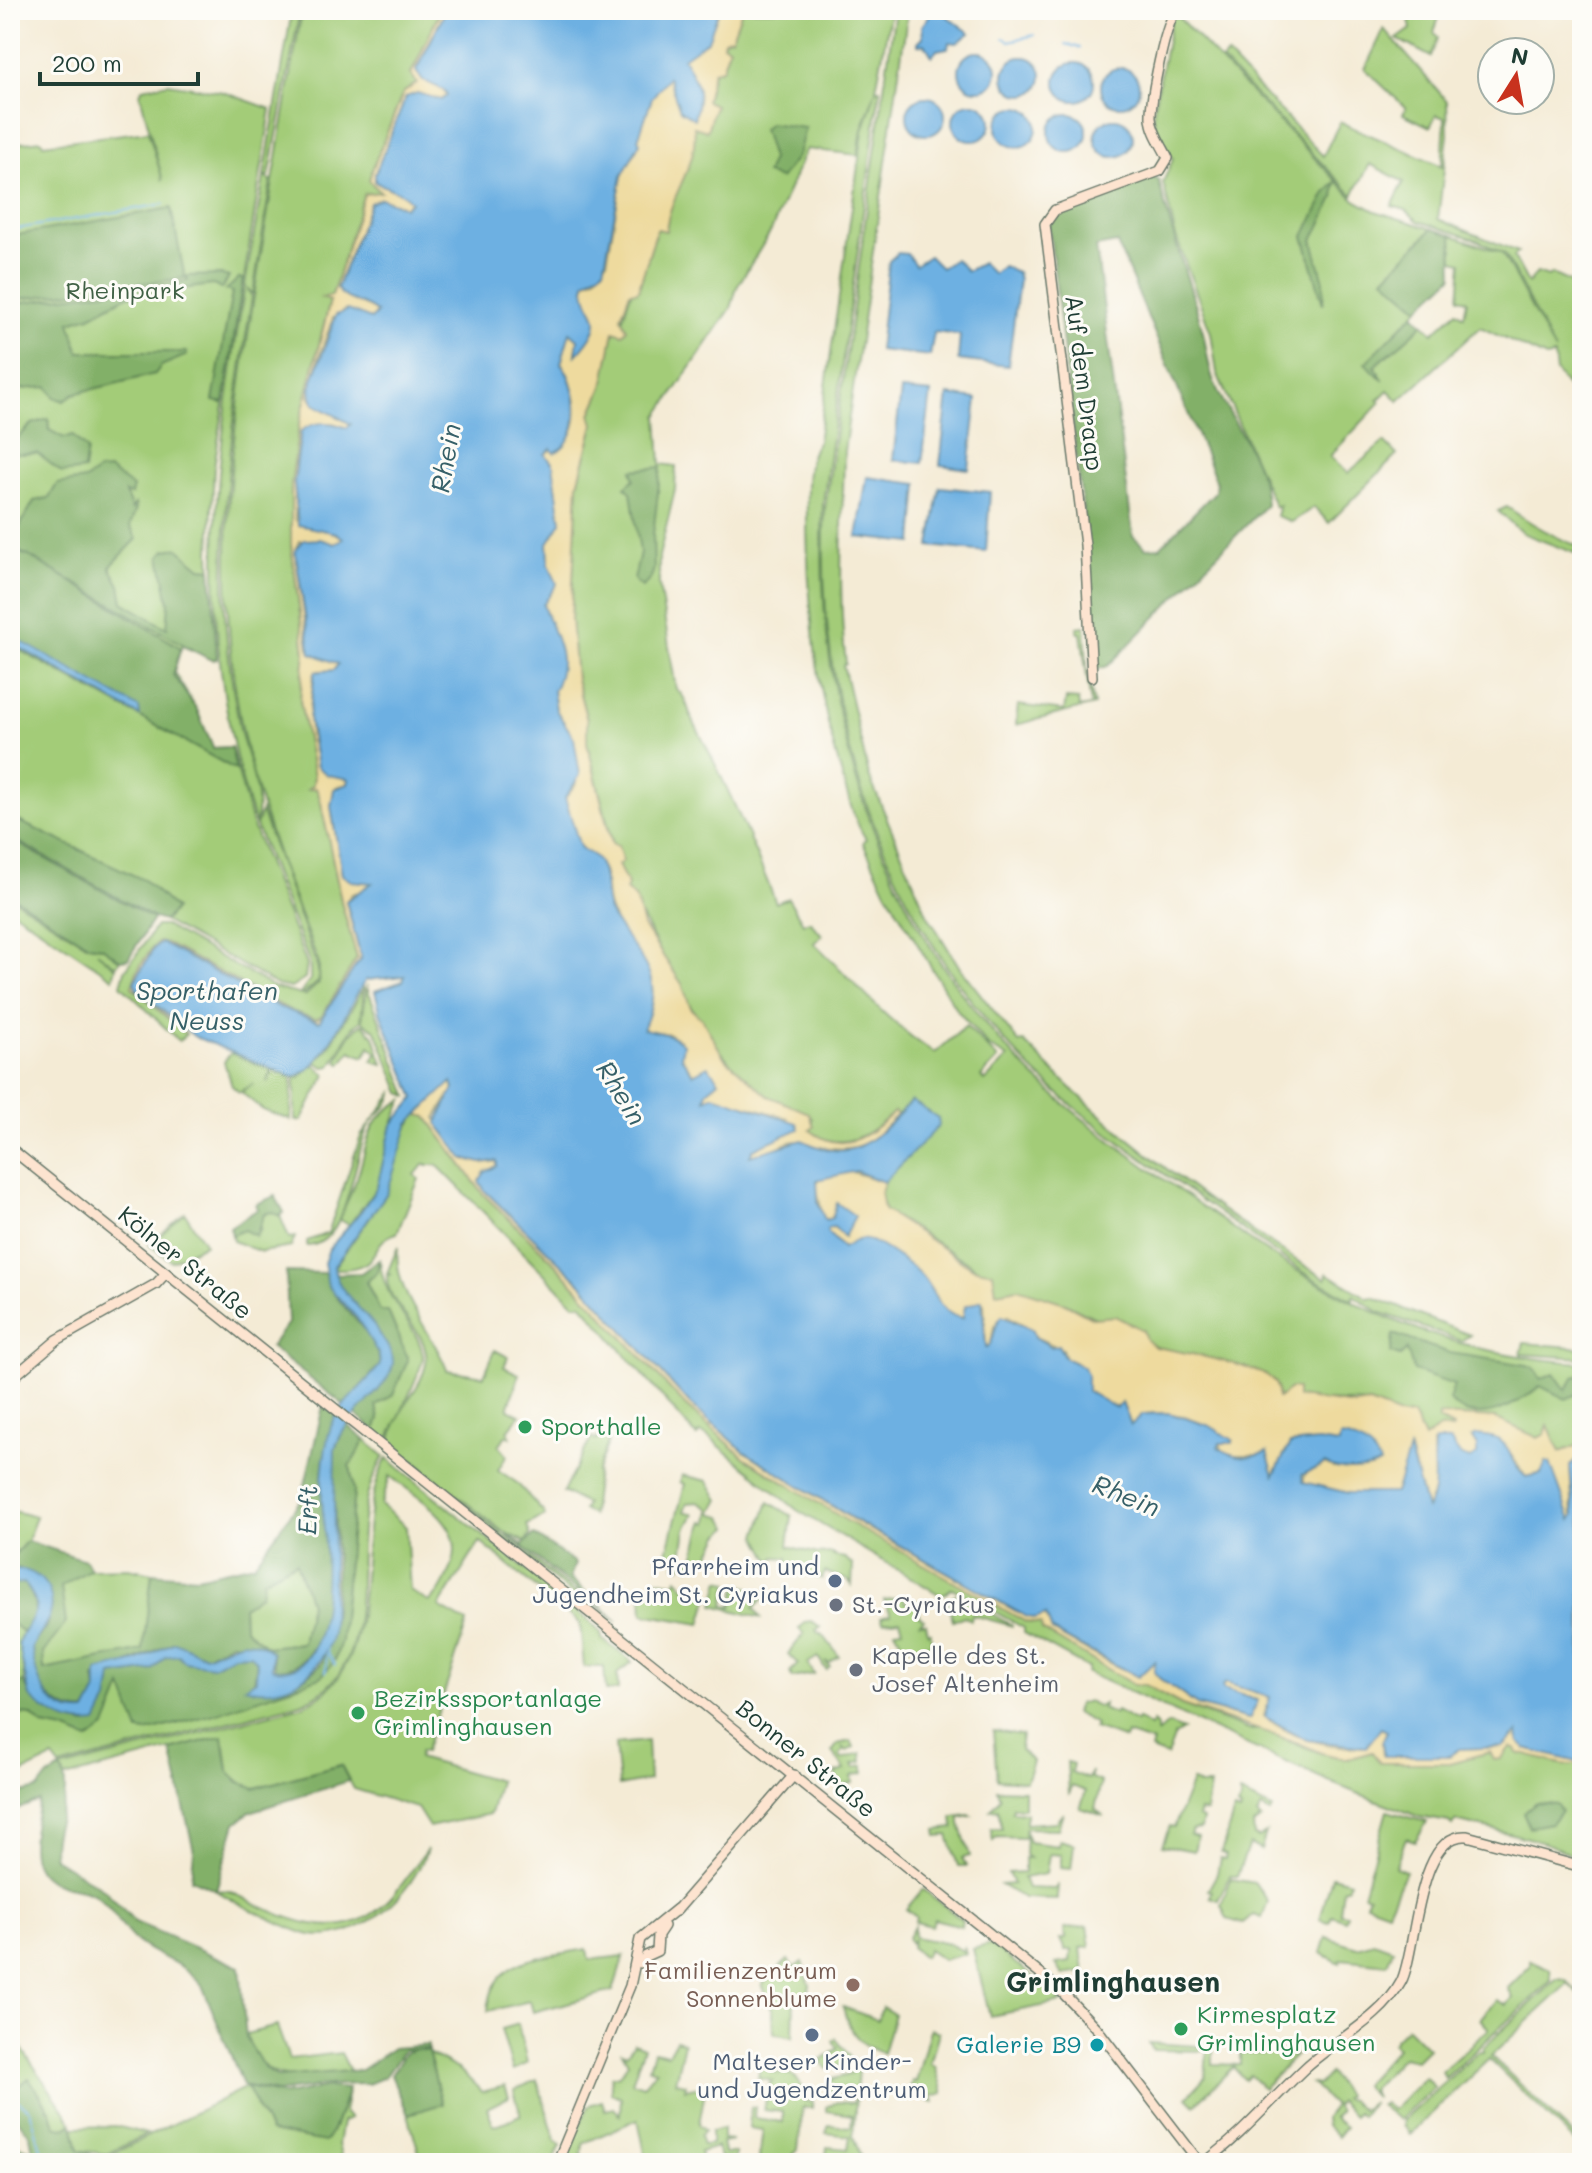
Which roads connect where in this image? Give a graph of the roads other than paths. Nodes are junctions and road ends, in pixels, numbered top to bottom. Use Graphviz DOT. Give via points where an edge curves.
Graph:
graph roads {
  1 [pos="1175,10"];
  2 [pos="1206,10"];
  3 [pos="1273,10"];
  4 [pos="1245,12"];
  5 [pos="1092,677"];
  6 [pos="10,1148"];
  7 [pos="166,1273"];
  8 [pos="10,1380"];
  9 [pos="352,1421"];
  10 [pos="794,1775"];
  11 [pos="1582,1867"];
  12 [pos="654,1937"];
  13 [pos="644,1952"];
  14 [pos="557,2163"];
  15 [pos="1202,2163"];
  1 -- 5 [label="main road, Auf dem Draap" via="1151,109 1155,133 1169,159 1160,171 1055,210 1045,224 1085,545"];
  2 -- 4 [label="main road"];
  3 -- 4 [label="main road"];
  6 -- 7 [label="main road, Kölner Straße"];
  7 -- 8 [label="main road" via="57,1340"];
  7 -- 9 [label="main road, Kölner Straße"];
  9 -- 10 [label="main road, Bonner Straße"];
  10 -- 12 [label="main road"];
  10 -- 15 [label="main road, Bonner Straße" via="1074,2004"];
  11 -- 15 [label="main road" via="1467,1836 1452,1838 1422,1888 1407,1967 1396,1991"];
  12 -- 13 [label="main road" via="657,1951"];
  12 -- 13 [label="main road" via="640,1939"];
  13 -- 14 [label="main road"];
}
